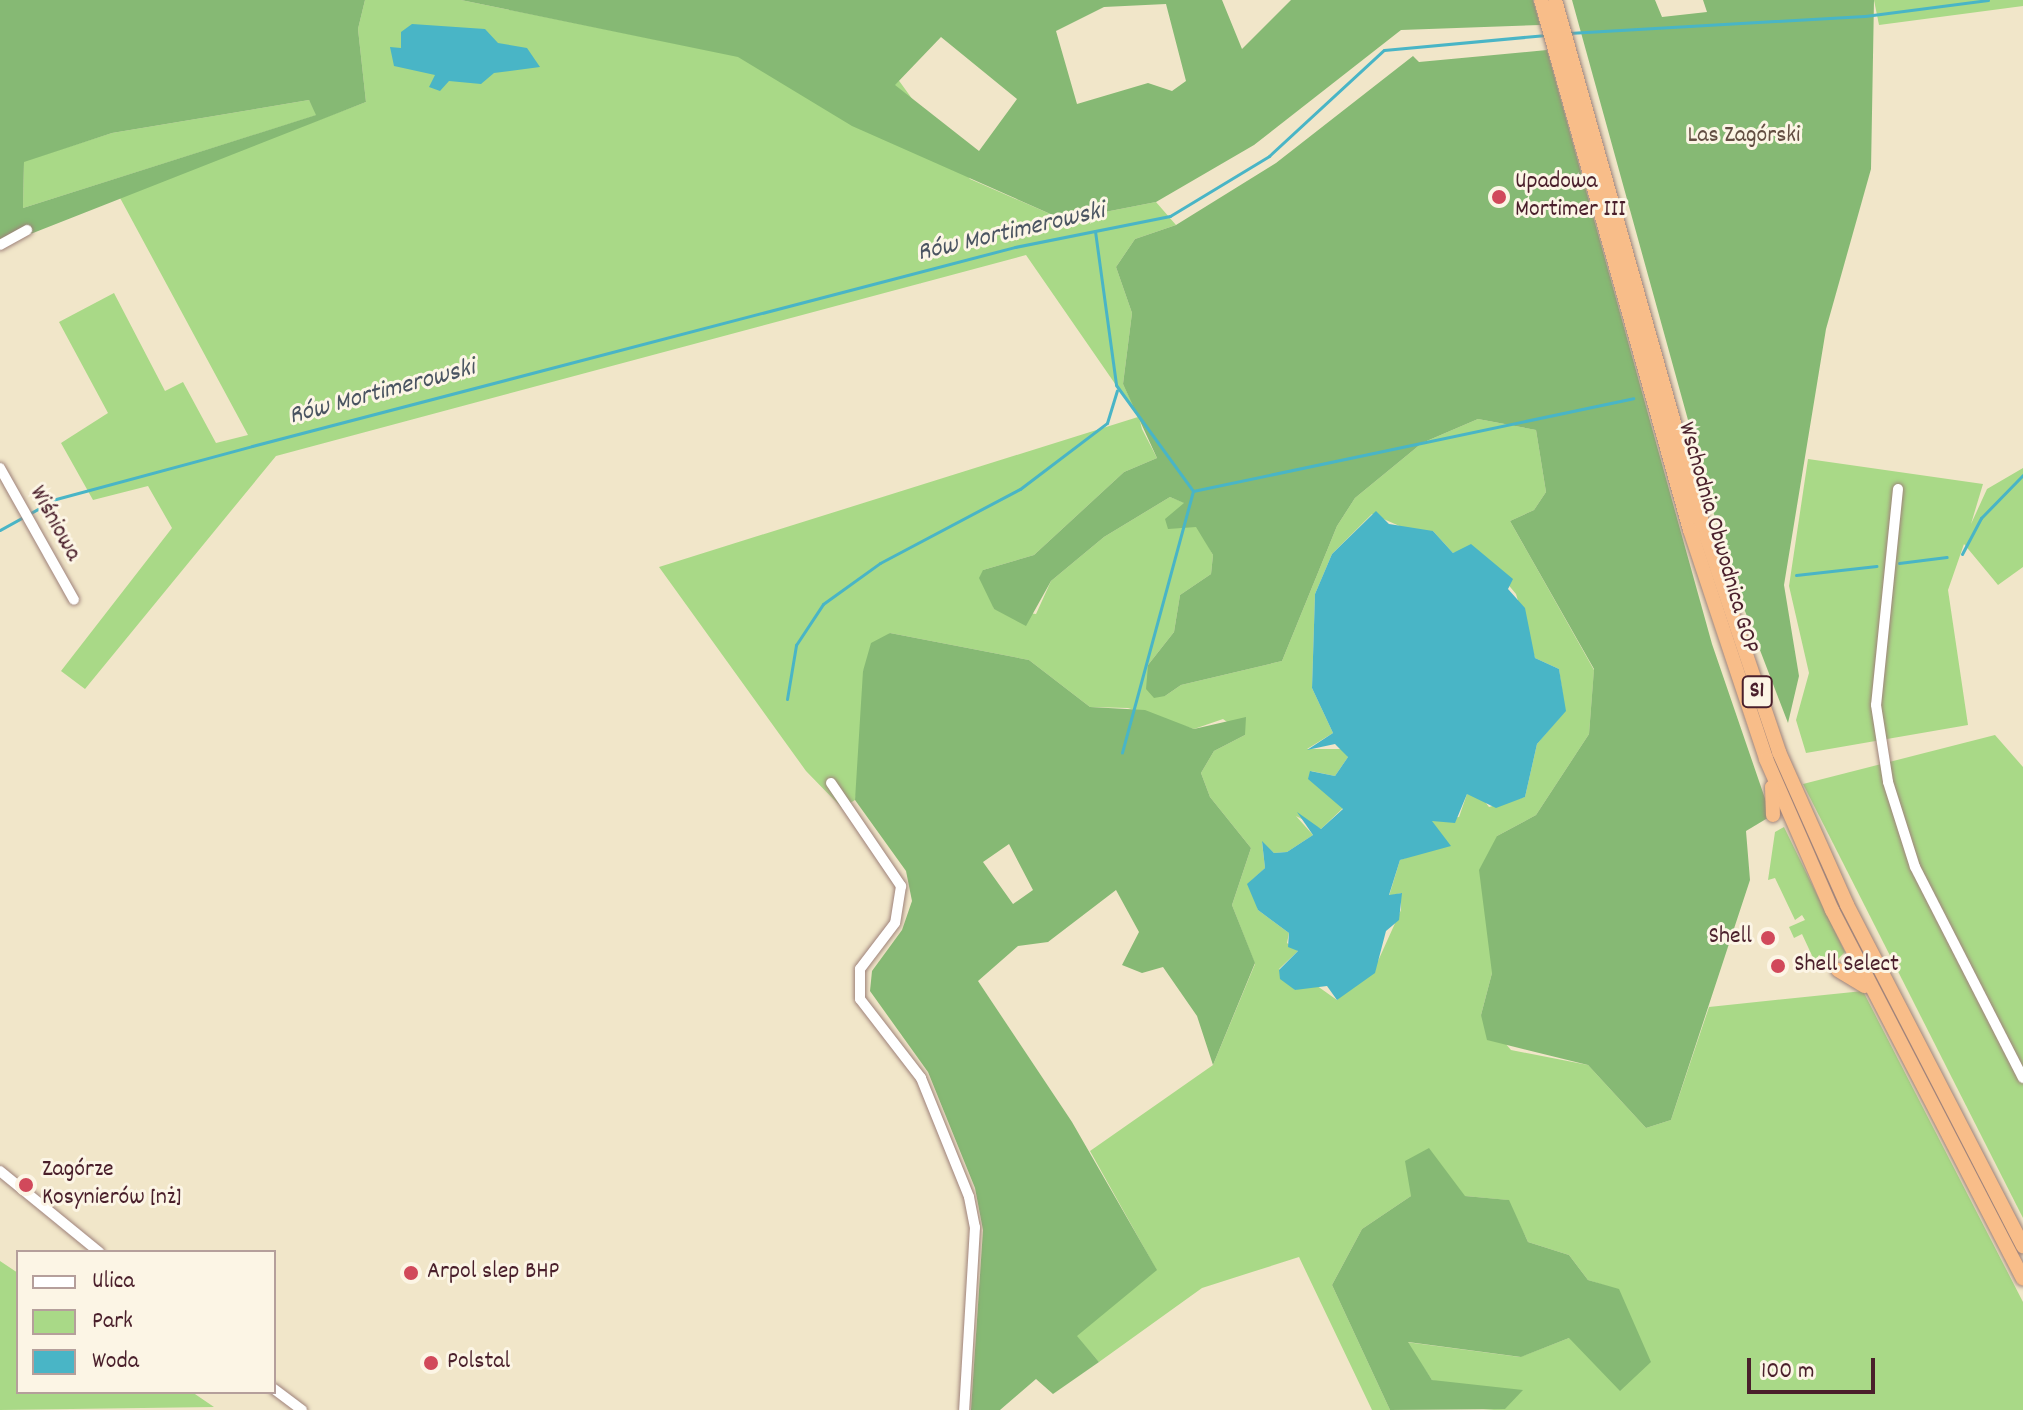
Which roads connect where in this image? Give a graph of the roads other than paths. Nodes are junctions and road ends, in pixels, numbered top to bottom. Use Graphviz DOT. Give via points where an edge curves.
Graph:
graph roads {
  1 [pos="1541,0"];
  2 [pos="1555,0"];
  3 [pos="1578,104"];
  4 [pos="27,230"];
  5 [pos="0,245"];
  6 [pos="0,468"];
  7 [pos="1898,489"];
  8 [pos="74,600"];
  9 [pos="1766,759"];
  10 [pos="831,783"];
  11 [pos="1773,815"];
  12 [pos="1838,970"];
  13 [pos="1882,1008"];
  14 [pos="2023,1078"];
  15 [pos="0,1171"];
  16 [pos="2023,1246"];
  17 [pos="97,1250"];
  18 [pos="2023,1278"];
  19 [pos="276,1390"];
  20 [pos="302,1410"];
  21 [pos="964,1410"];
  1 -- 3 [label="highway, Wschodnia Obwodnica GOP / S1"];
  2 -- 3 [label="highway, Wschodnia Obwodnica GOP / S1"];
  3 -- 9 [label="highway, Wschodnia Obwodnica GOP / S1" via="1722,637"];
  3 -- 16 [label="highway, Wschodnia Obwodnica GOP / S1" via="1706,536 1779,752 1847,905"];
  4 -- 5 [label="street"];
  6 -- 8 [label="street, Wiśniowa"];
  7 -- 14 [label="street" via="1876,691 1888,782 1915,867"];
  9 -- 11 [label="highway"];
  9 -- 13 [label="highway, Wschodnia Obwodnica GOP / S1"];
  10 -- 21 [label="street" via="894,871 900,910 856,982 867,1009 921,1078 969,1197 975,1227"];
  12 -- 13 [label="highway" via="1856,975"];
  13 -- 18 [label="highway, Wschodnia Obwodnica GOP / S1"];
  15 -- 17 [label="street"];
  19 -- 20 [label="street"];
}
